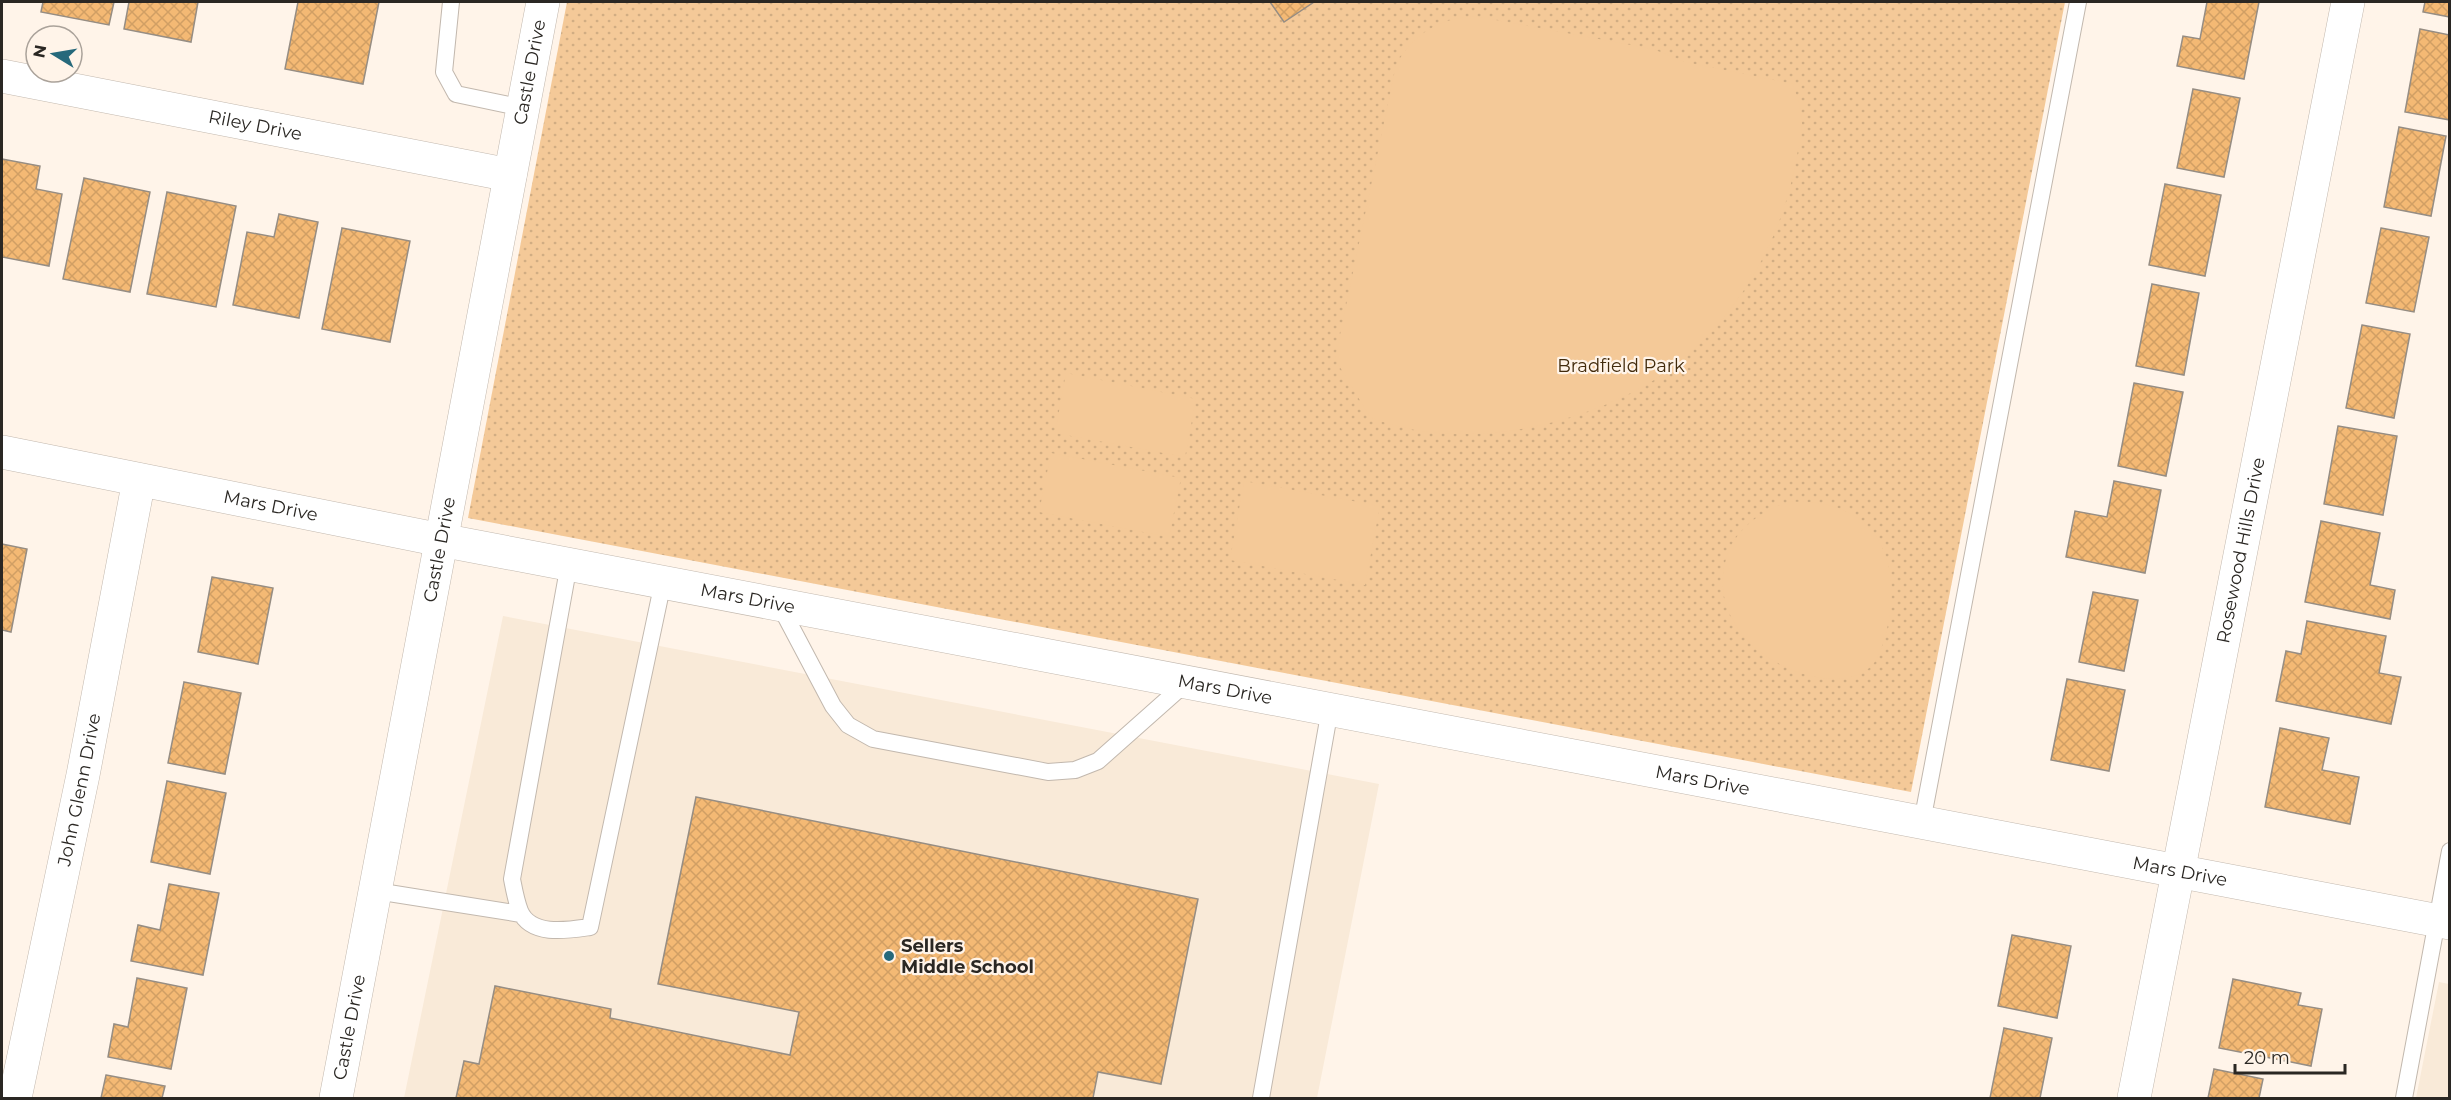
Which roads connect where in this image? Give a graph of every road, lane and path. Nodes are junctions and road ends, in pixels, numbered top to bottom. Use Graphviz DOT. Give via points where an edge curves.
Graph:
graph roads {
  1 [pos="451,2"];
  2 [pos="543,2"];
  3 [pos="2078,2"];
  4 [pos="2348,2"];
  5 [pos="2,76"];
  6 [pos="523,108"];
  7 [pos="510,175"];
  8 [pos="2,452"];
  9 [pos="139,480"];
  10 [pos="441,540"];
  11 [pos="568,564"];
  12 [pos="663,582"];
  13 [pos="778,604"];
  14 [pos="1187,682"];
  15 [pos="1330,709"];
  16 [pos="1922,822"];
  17 [pos="2450,851"];
  18 [pos="2180,871"];
  19 [pos="376,891"];
  20 [pos="521,914"];
  21 [pos="2443,922"];
  22 [pos="15,1098"];
  23 [pos="336,1098"];
  24 [pos="1261,1098"];
  25 [pos="2134,1098"];
  26 [pos="2404,1098"];
  1 -- 6 [label="lane" via="444,72 456,94"];
  2 -- 6 [label="street, Castle Drive"];
  3 -- 16 [label="lane"];
  4 -- 18 [label="street, Rosewood Hills Drive"];
  5 -- 7 [label="street, Riley Drive"];
  6 -- 7 [label="street, Castle Drive"];
  7 -- 10 [label="street, Castle Drive"];
  8 -- 9 [label="street, Mars Drive"];
  9 -- 10 [label="street, Mars Drive"];
  9 -- 22 [label="street, John Glenn Drive" via="83,775"];
  10 -- 11 [label="street, Mars Drive"];
  10 -- 19 [label="street, Castle Drive"];
  11 -- 12 [label="street, Mars Drive"];
  11 -- 20 [label="lane" via="512,879"];
  12 -- 13 [label="street, Mars Drive"];
  12 -- 20 [label="lane" via="590,927 564,931 537,927"];
  13 -- 14 [label="street, Mars Drive"];
  13 -- 14 [label="lane" via="833,706 848,725 873,739 897,744 1048,772 1075,770 1098,761"];
  14 -- 15 [label="street, Mars Drive"];
  15 -- 16 [label="street, Mars Drive"];
  15 -- 24 [label="lane"];
  16 -- 18 [label="street, Mars Drive"];
  17 -- 21 [label="lane"];
  18 -- 21 [label="street, Mars Drive"];
  18 -- 25 [label="street, Rosewood Hills Drive"];
  19 -- 20 [label="lane"];
  19 -- 23 [label="street, Castle Drive"];
  21 -- 26 [label="lane"];
}
